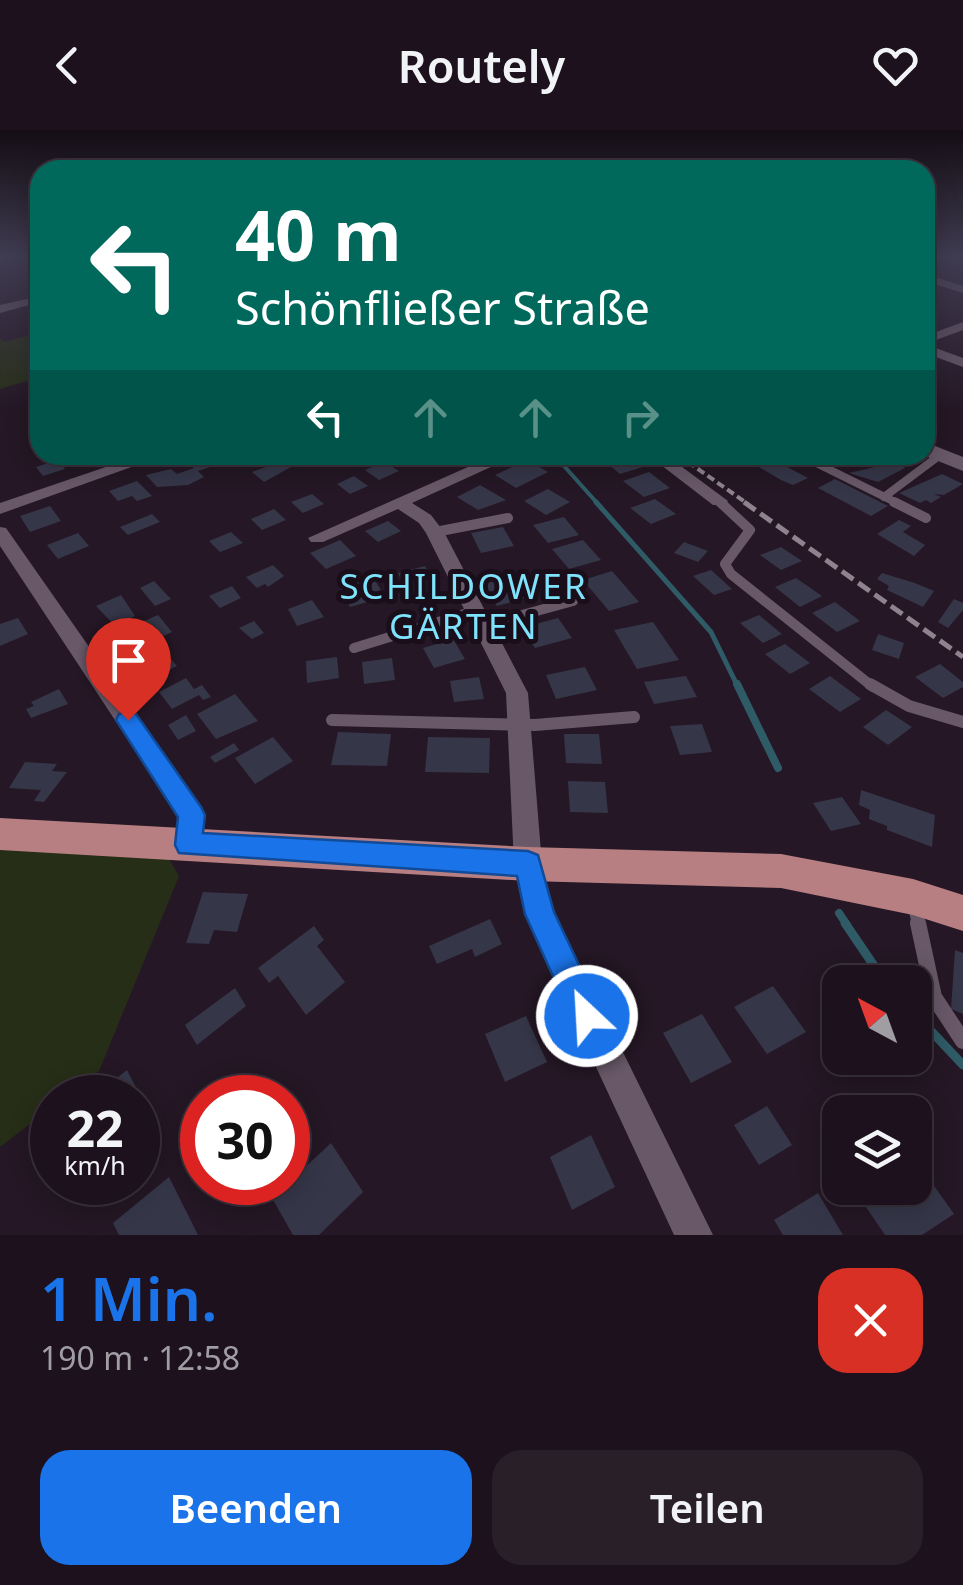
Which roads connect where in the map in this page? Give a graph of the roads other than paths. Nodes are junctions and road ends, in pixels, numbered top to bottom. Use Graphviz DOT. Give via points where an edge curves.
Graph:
graph roads {
  1 [pos="963,326"];
  2 [pos="935,336"];
  3 [pos="935,352"];
  4 [pos="963,362"];
  5 [pos="935,452"];
  6 [pos="128,465"];
  7 [pos="486,465"];
  8 [pos="670,465"];
  9 [pos="820,465"];
  10 [pos="923,465"];
  11 [pos="963,465"];
  12 [pos="884,497"];
  13 [pos="719,501"];
  14 [pos="399,502"];
  15 [pos="0,509"];
  16 [pos="508,518"];
  17 [pos="926,518"];
  18 [pos="0,532"];
  19 [pos="435,532"];
  20 [pos="317,538"];
  21 [pos="572,601"];
  22 [pos="478,619"];
  23 [pos="354,648"];
  24 [pos="634,717"];
  25 [pos="332,720"];
  26 [pos="963,722"];
  27 [pos="520,724"];
  28 [pos="0,834"];
  29 [pos="189,845"];
  30 [pos="528,864"];
  31 [pos="912,897"];
  32 [pos="963,913"];
  33 [pos="963,1041"];
  34 [pos="694,1235"];
  1 -- 2 [label="street"];
  3 -- 4 [label="street"];
  5 -- 11 [label="main road"];
  6 -- 15 [label="street"];
  7 -- 14 [label="street"];
  8 -- 13 [label="street"];
  9 -- 12 [label="lane"];
  10 -- 12 [label="lane"];
  12 -- 17 [label="lane"];
  13 -- 26 [label="lane" via="750,530 726,564 731,574 879,692"];
  14 -- 19 [label="street"];
  14 -- 20 [label="street"];
  16 -- 19 [label="lane"];
  18 -- 29 [label="street" via="192,815"];
  19 -- 22 [label="street"];
  21 -- 22 [label="lane"];
  22 -- 23 [label="lane"];
  22 -- 27 [label="street" via="513,681"];
  24 -- 27 [label="lane"];
  25 -- 27 [label="lane"];
  27 -- 30 [label="street"];
  28 -- 29 [label="main road"];
  29 -- 30 [label="main road"];
  30 -- 31 [label="main road" via="782,871"];
  30 -- 34 [label="street" via="540,914"];
  31 -- 32 [label="main road"];
  31 -- 33 [label="lane" via="934,997"];
}
